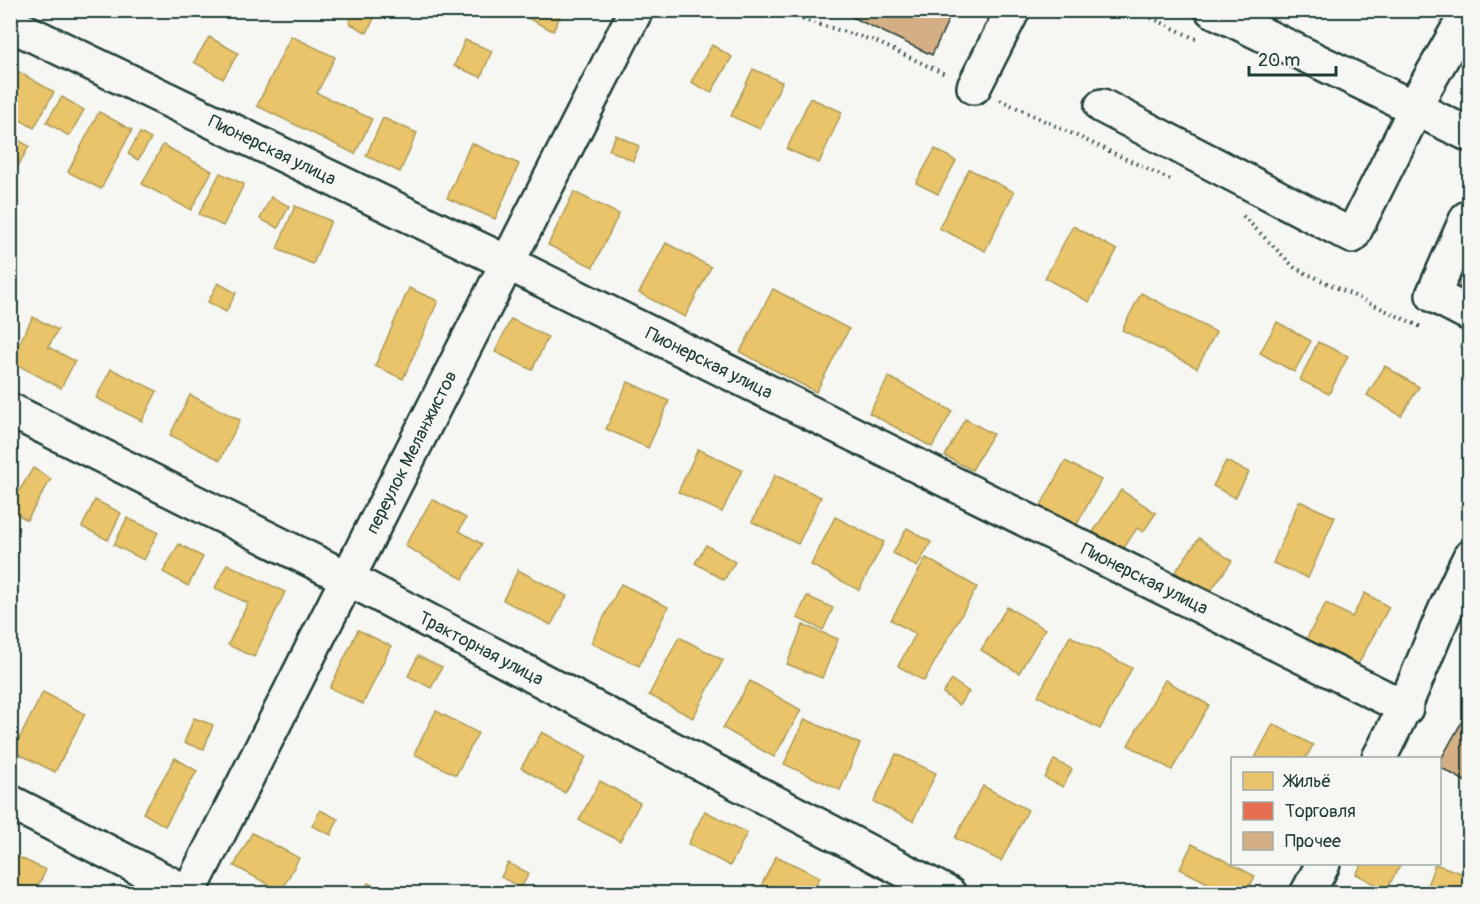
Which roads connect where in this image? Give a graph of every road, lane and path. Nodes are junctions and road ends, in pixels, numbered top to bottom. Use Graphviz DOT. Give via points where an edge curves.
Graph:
graph roads {
  1 [pos="636,10"];
  2 [pos="781,10"];
  3 [pos="1013,10"];
  4 [pos="1212,10"];
  5 [pos="1257,10"];
  6 [pos="1469,10"];
  7 [pos="10,24"];
  8 [pos="974,87"];
  9 [pos="1420,100"];
  10 [pos="1102,105"];
  11 [pos="1470,113"];
  12 [pos="1470,135"];
  13 [pos="1183,185"];
  14 [pos="1237,210"];
  15 [pos="1470,219"];
  16 [pos="506,262"];
  17 [pos="1470,314"];
  18 [pos="1428,330"];
  19 [pos="1449,340"];
  20 [pos="1470,350"];
  21 [pos="10,410"];
  22 [pos="1470,556"];
  23 [pos="349,579"];
  24 [pos="1462,591"];
  25 [pos="1406,708"];
  26 [pos="1381,757"];
  27 [pos="10,802"];
  28 [pos="1322,865"];
  29 [pos="189,893"];
  30 [pos="949,894"];
  31 [pos="1308,894"];
  1 -- 16 [label="street, переулок Меланжистов"];
  2 -- 8 [label="path" via="875,41"];
  3 -- 8 [label="street"];
  4 -- 9 [label="street"];
  5 -- 9 [label="street"];
  6 -- 9 [label="street"];
  7 -- 16 [label="street, Пионерская улица"];
  8 -- 13 [label="path"];
  9 -- 10 [label="street" via="1352,236"];
  9 -- 11 [label="street"];
  9 -- 12 [label="street"];
  14 -- 18 [label="path" via="1295,268"];
  15 -- 17 [label="street" via="1467,218 1433,296"];
  16 -- 23 [label="street, переулок Меланжистов"];
  16 -- 25 [label="street, Пионерская улица"];
  19 -- 20 [label="path"];
  21 -- 23 [label="street, Тракторная улица"];
  22 -- 24 [label="street"];
  23 -- 29 [label="street, переулок Меланжистов"];
  23 -- 30 [label="street, Тракторная улица"];
  24 -- 25 [label="street"];
  25 -- 26 [label="street"];
  27 -- 29 [label="street"];
  28 -- 31 [label="street"];
}
